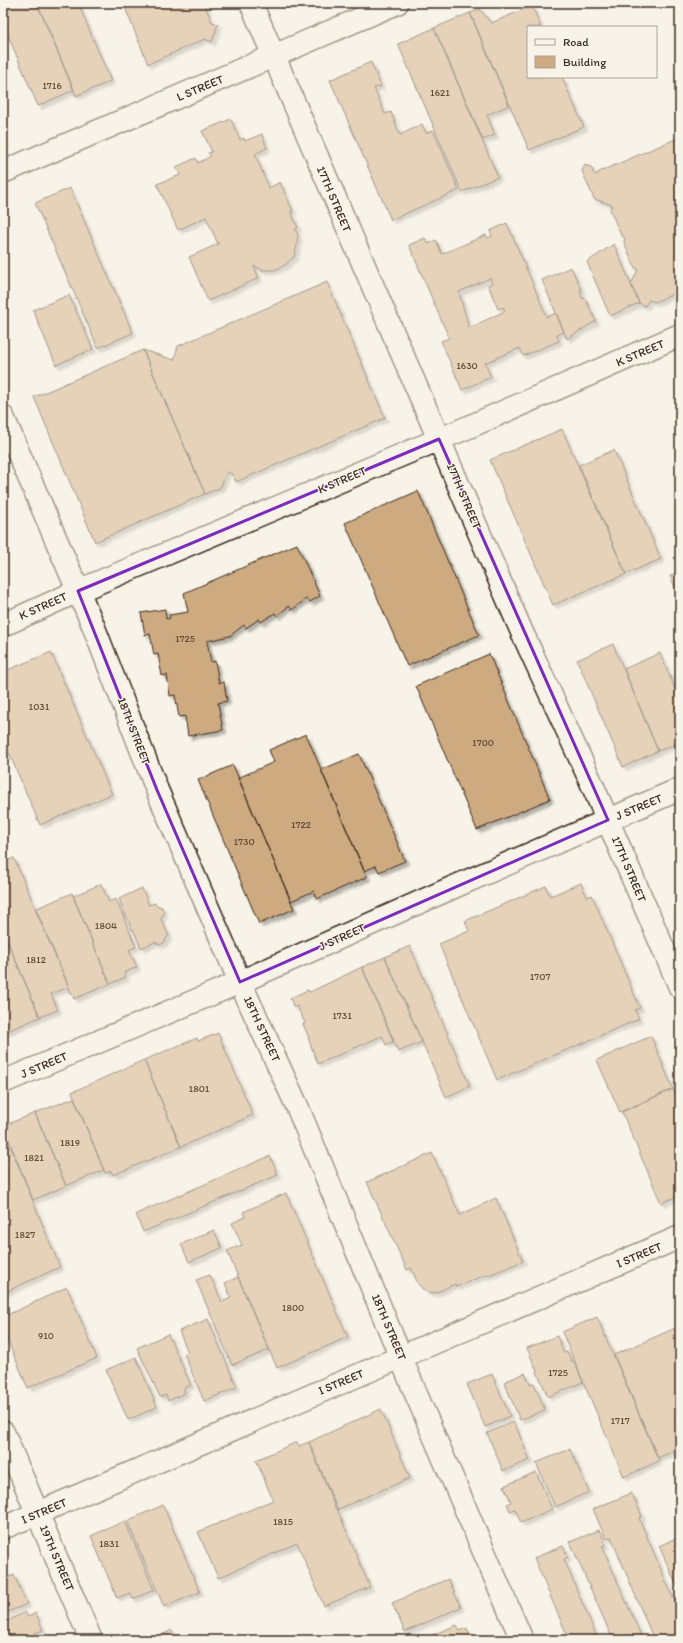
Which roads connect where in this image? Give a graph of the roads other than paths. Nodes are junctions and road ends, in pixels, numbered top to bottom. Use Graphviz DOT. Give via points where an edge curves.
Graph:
graph roads {
  1 [pos="251,3"];
  2 [pos="397,3"];
  3 [pos="273,56"];
  4 [pos="3,172"];
  5 [pos="680,335"];
  6 [pos="3,417"];
  7 [pos="440,439"];
  8 [pos="78,591"];
  9 [pos="3,625"];
  10 [pos="680,790"];
  11 [pos="608,820"];
  12 [pos="240,982"];
  13 [pos="680,987"];
  14 [pos="3,1082"];
  15 [pos="680,1237"];
  16 [pos="402,1357"];
  17 [pos="3,1432"];
  18 [pos="38,1514"];
  19 [pos="3,1528"];
  20 [pos="91,1640"];
  21 [pos="522,1640"];
  1 -- 3 [label="street, 17TH STREET"];
  2 -- 3 [label="street, L STREET"];
  3 -- 4 [label="street, L STREET"];
  3 -- 7 [label="street, 17TH STREET"];
  5 -- 7 [label="street, K STREET"];
  6 -- 8 [label="street, 18TH STREET"];
  7 -- 8 [label="street, K STREET"];
  7 -- 11 [label="street, 17TH STREET" via="522,630"];
  8 -- 9 [label="street, K STREET"];
  8 -- 12 [label="street, 18TH STREET" via="157,790"];
  10 -- 11 [label="street, J STREET"];
  11 -- 12 [label="street, J STREET"];
  11 -- 13 [label="street, 17TH STREET"];
  12 -- 14 [label="street, J STREET"];
  12 -- 16 [label="street, 18TH STREET" via="297,1106"];
  15 -- 16 [label="street, I STREET"];
  16 -- 18 [label="street, I STREET"];
  16 -- 21 [label="street, 18TH STREET"];
  17 -- 18 [label="street, 19TH STREET"];
  18 -- 19 [label="street, I STREET"];
  18 -- 20 [label="street, 19TH STREET"];
}
